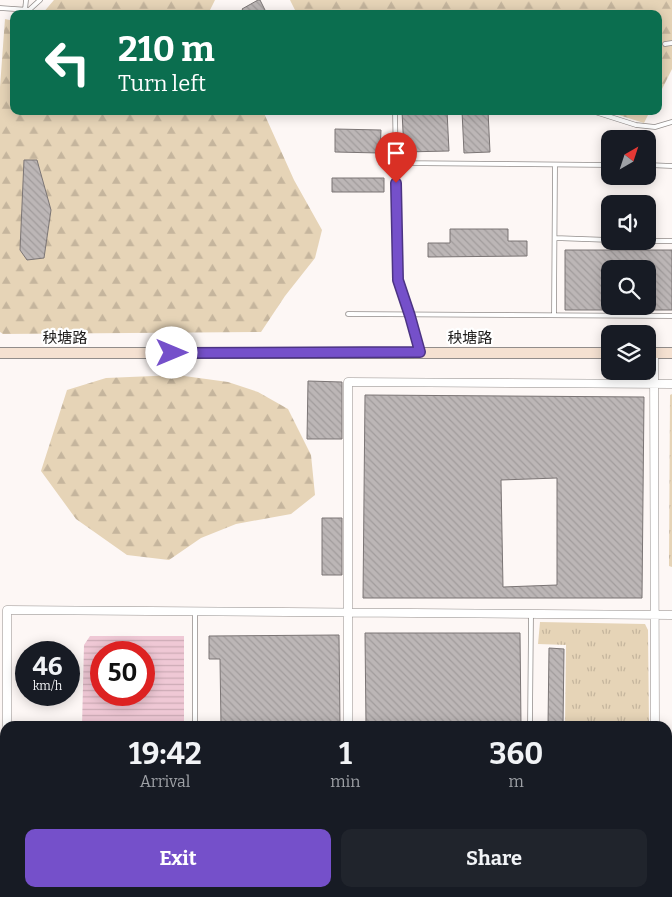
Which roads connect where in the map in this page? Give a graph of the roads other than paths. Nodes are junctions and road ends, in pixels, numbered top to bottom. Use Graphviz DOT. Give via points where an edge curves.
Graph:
graph roads {
  1 [pos="26,0"];
  2 [pos="40,0"];
  3 [pos="0,8"];
  4 [pos="25,10"];
  5 [pos="672,43"];
  6 [pos="665,44"];
  7 [pos="395,115"];
  8 [pos="604,115"];
  9 [pos="672,122"];
  10 [pos="396,163"];
  11 [pos="555,165"];
  12 [pos="601,165"];
  13 [pos="656,166"];
  14 [pos="672,166"];
  15 [pos="555,238"];
  16 [pos="601,240"];
  17 [pos="656,241"];
  18 [pos="672,242"];
  19 [pos="348,314"];
  20 [pos="410,314"];
  21 [pos="554,315"];
  22 [pos="672,316"];
  23 [pos="420,352"];
  24 [pos="0,353"];
  25 [pos="601,353"];
  26 [pos="656,353"];
  27 [pos="672,353"];
  28 [pos="654,380"];
  29 [pos="654,384"];
  30 [pos="672,384"];
  31 [pos="195,612"];
  32 [pos="348,614"];
  33 [pos="531,615"];
  34 [pos="655,615"];
  35 [pos="672,615"];
  36 [pos="7,721"];
  37 [pos="195,721"];
  38 [pos="348,721"];
  39 [pos="530,721"];
  40 [pos="655,721"];
  1 -- 4 [label="lane"];
  2 -- 4 [label="lane"];
  3 -- 4 [label="lane"];
  5 -- 6 [label="lane"];
  7 -- 10 [label="lane"];
  8 -- 9 [label="lane" via="636,126 655,127"];
  10 -- 11 [label="lane"];
  10 -- 20 [label="lane" via="398,280"];
  11 -- 12 [label="lane"];
  11 -- 15 [label="lane"];
  13 -- 14 [label="lane"];
  15 -- 16 [label="lane"];
  15 -- 21 [label="lane"];
  17 -- 18 [label="lane"];
  19 -- 20 [label="lane"];
  20 -- 21 [label="lane"];
  20 -- 23 [label="lane"];
  21 -- 22 [label="lane"];
  23 -- 24 [label="main road, 秧塘路"];
  23 -- 25 [label="main road, 秧塘路"];
  26 -- 27 [label="main road"];
  28 -- 29 [label="street"];
  29 -- 30 [label="street"];
  29 -- 32 [label="street" via="348,382"];
  29 -- 34 [label="street"];
  31 -- 32 [label="street"];
  31 -- 36 [label="street" via="7,610"];
  31 -- 37 [label="lane"];
  32 -- 33 [label="street"];
  32 -- 38 [label="street"];
  33 -- 34 [label="street"];
  33 -- 39 [label="lane"];
  34 -- 35 [label="street"];
  34 -- 40 [label="street"];
}
